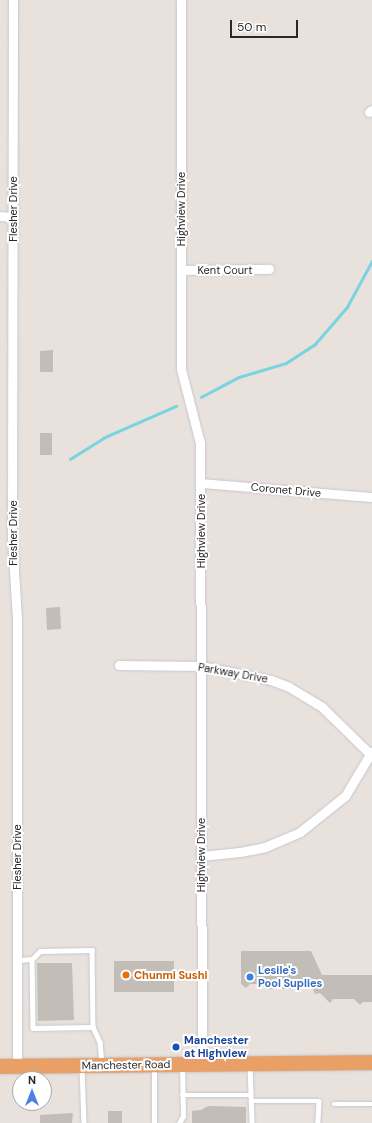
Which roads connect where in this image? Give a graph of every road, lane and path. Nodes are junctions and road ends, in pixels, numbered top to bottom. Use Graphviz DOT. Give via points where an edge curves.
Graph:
graph roads {
  1 [pos="13,0"];
  2 [pos="181,0"];
  3 [pos="0,216"];
  4 [pos="13,217"];
  5 [pos="181,270"];
  6 [pos="269,270"];
  7 [pos="201,483"];
  8 [pos="372,497"];
  9 [pos="119,665"];
  10 [pos="201,666"];
  11 [pos="371,753"];
  12 [pos="201,856"];
  13 [pos="17,960"];
  14 [pos="32,960"];
  15 [pos="93,1027"];
  16 [pos="372,1062"];
  17 [pos="250,1063"];
  18 [pos="154,1064"];
  19 [pos="182,1064"];
  20 [pos="202,1064"];
  21 [pos="82,1065"];
  22 [pos="102,1065"];
  23 [pos="0,1066"];
  24 [pos="17,1066"];
  25 [pos="182,1095"];
  26 [pos="251,1095"];
  27 [pos="251,1101"];
  28 [pos="334,1104"];
  29 [pos="372,1104"];
  30 [pos="84,1123"];
  31 [pos="154,1123"];
  32 [pos="179,1123"];
  33 [pos="252,1123"];
  34 [pos="318,1123"];
  1 -- 4 [label="street, Flesher Drive"];
  2 -- 5 [label="street, Highview Drive"];
  3 -- 4 [label="street"];
  4 -- 13 [label="street, Flesher Drive" via="12,563 17,618"];
  5 -- 6 [label="street, Kent Court"];
  5 -- 7 [label="street, Highview Drive" via="181,369 200,444"];
  7 -- 8 [label="street, Coronet Drive"];
  7 -- 10 [label="street, Highview Drive"];
  9 -- 10 [label="street, Parkway Drive"];
  10 -- 11 [label="street, Parkway Drive" via="252,675 289,687 322,707"];
  10 -- 12 [label="street, Highview Drive"];
  11 -- 12 [label="street" via="345,796 300,832 264,847"];
  12 -- 20 [label="street, Highview Drive"];
  13 -- 14 [label="lane"];
  13 -- 24 [label="street, Flesher Drive"];
  14 -- 15 [label="lane" via="32,1028"];
  14 -- 15 [label="lane" via="40,951 92,950"];
  15 -- 22 [label="lane" via="100,1042"];
  16 -- 17 [label="highway, Manchester Road"];
  17 -- 20 [label="highway, Manchester Road"];
  17 -- 26 [label="lane"];
  18 -- 19 [label="highway, Manchester Road"];
  18 -- 22 [label="highway, Manchester Road"];
  18 -- 31 [label="lane"];
  19 -- 20 [label="highway, Manchester Road"];
  19 -- 25 [label="lane"];
  21 -- 22 [label="highway, Manchester Road"];
  21 -- 24 [label="highway, Manchester Road"];
  21 -- 30 [label="lane"];
  23 -- 24 [label="highway, Manchester Road"];
  25 -- 26 [label="lane"];
  25 -- 32 [label="lane" via="183,1116"];
  26 -- 27 [label="lane"];
  27 -- 33 [label="lane"];
  27 -- 34 [label="lane" via="319,1101"];
  28 -- 29 [label="lane"];
}
